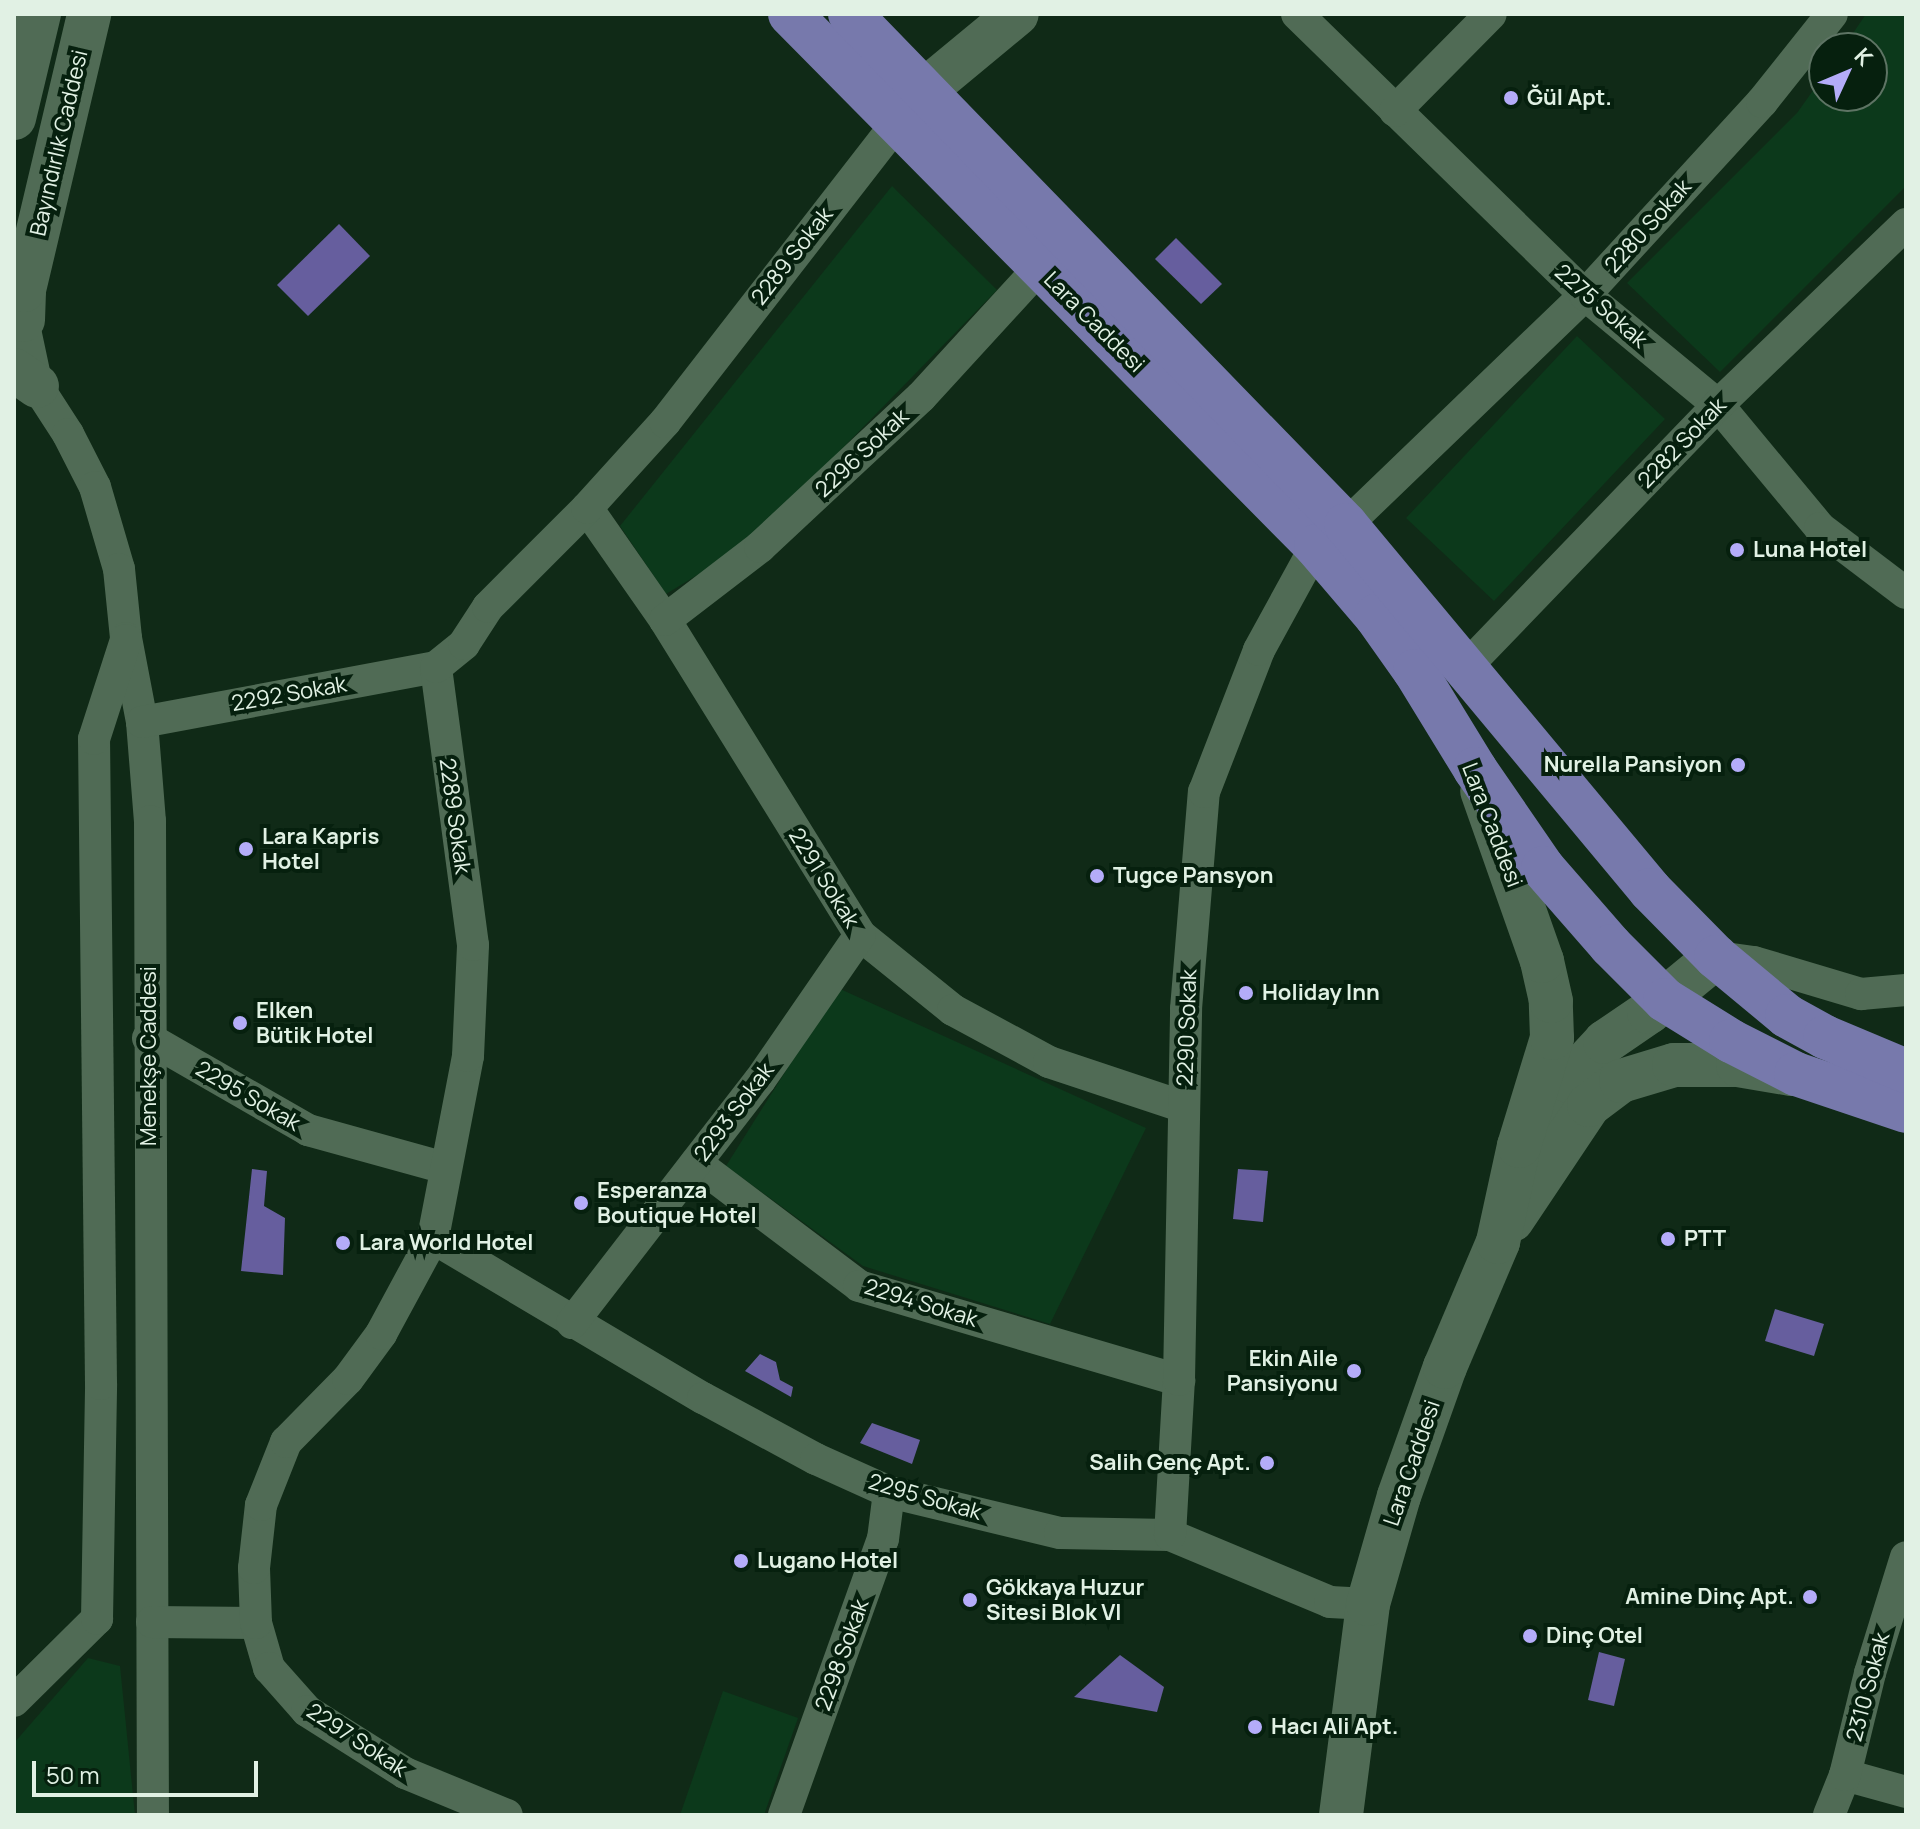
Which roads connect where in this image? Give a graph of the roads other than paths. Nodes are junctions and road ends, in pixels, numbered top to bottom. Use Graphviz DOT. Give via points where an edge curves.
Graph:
graph roads {
  1 [pos="39,14"];
  2 [pos="89,14"];
  3 [pos="790,14"];
  4 [pos="850,14"];
  5 [pos="1017,14"];
  6 [pos="1297,14"];
  7 [pos="1491,14"];
  8 [pos="1832,14"];
  9 [pos="912,106"];
  10 [pos="1395,111"];
  11 [pos="14,118"];
  12 [pos="1900,242"];
  13 [pos="1040,267"];
  14 [pos="1585,295"];
  15 [pos="19,323"];
  16 [pos="25,378"];
  17 [pos="1718,405"];
  18 [pos="587,508"];
  19 [pos="1331,535"];
  20 [pos="1906,593"];
  21 [pos="665,620"];
  22 [pos="126,638"];
  23 [pos="436,667"];
  24 [pos="1465,668"];
  25 [pos="142,722"];
  26 [pos="1475,769"];
  27 [pos="860,935"];
  28 [pos="1716,957"];
  29 [pos="1906,990"];
  30 [pos="1665,1000"];
  31 [pos="148,1038"];
  32 [pos="1906,1071"];
  33 [pos="1796,1074"];
  34 [pos="1184,1107"];
  35 [pos="1906,1111"];
  36 [pos="696,1163"];
  37 [pos="445,1168"];
  38 [pos="433,1238"];
  39 [pos="1498,1242"];
  40 [pos="572,1323"];
  41 [pos="1179,1380"];
  42 [pos="889,1492"];
  43 [pos="1170,1535"];
  44 [pos="1906,1557"];
  45 [pos="1368,1604"];
  46 [pos="152,1622"];
  47 [pos="256,1623"];
  48 [pos="14,1701"];
  49 [pos="1845,1775"];
  50 [pos="1906,1792"];
  51 [pos="153,1815"];
  52 [pos="507,1815"];
  53 [pos="784,1815"];
  54 [pos="1341,1815"];
  55 [pos="1829,1815"];
  1 -- 11 [label="street"];
  2 -- 15 [label="street, Bayındırlık Caddesi"];
  3 -- 9 [label="main road, Lara Caddesi"];
  4 -- 9 [label="main road"];
  5 -- 9 [label="street"];
  6 -- 10 [label="street, 2275 Sokak"];
  7 -- 10 [label="street"];
  8 -- 14 [label="street, 2280 Sokak" via="1762,102"];
  9 -- 13 [label="main road, Lara Caddesi"];
  9 -- 18 [label="street, 2289 Sokak" via="665,422"];
  9 -- 19 [label="main road"];
  10 -- 14 [label="street, 2275 Sokak"];
  12 -- 17 [label="street, 2282 Sokak"];
  13 -- 19 [label="main road, Lara Caddesi"];
  13 -- 21 [label="street, 2296 Sokak" via="921,397 760,547"];
  14 -- 17 [label="street, 2275 Sokak"];
  14 -- 19 [label="street, 2280 Sokak"];
  15 -- 16 [label="street"];
  16 -- 22 [label="street, Menekşe Caddesi" via="68,434 95,487 119,569"];
  17 -- 20 [label="street, 2275 Sokak" via="1820,528"];
  17 -- 24 [label="street, 2282 Sokak"];
  18 -- 21 [label="street, 2291 Sokak"];
  18 -- 23 [label="street, 2289 Sokak" via="488,607 464,644"];
  19 -- 24 [label="main road"];
  19 -- 26 [label="main road, Lara Caddesi"];
  19 -- 34 [label="street, 2290 Sokak" via="1259,650 1204,792 1186,1009"];
  21 -- 27 [label="street, 2291 Sokak"];
  22 -- 25 [label="street, Menekşe Caddesi"];
  22 -- 48 [label="street" via="94,739 101,1373 97,1619"];
  23 -- 25 [label="street, 2292 Sokak"];
  23 -- 37 [label="street, 2289 Sokak" via="473,945 468,1056"];
  24 -- 28 [label="main road" via="1650,890"];
  25 -- 31 [label="street, Menekşe Caddesi" via="150,821"];
  26 -- 30 [label="main road" via="1543,868"];
  26 -- 39 [label="street, Lara Caddesi" via="1551,1001 1552,1038 1519,1146"];
  27 -- 34 [label="street, 2291 Sokak" via="953,1010 1049,1062"];
  27 -- 36 [label="street, 2293 Sokak"];
  28 -- 29 [label="street" via="1754,962 1861,994"];
  28 -- 30 [label="street"];
  28 -- 32 [label="main road" via="1787,1016"];
  30 -- 33 [label="main road"];
  30 -- 39 [label="street" via="1605,1042 1569,1081"];
  31 -- 37 [label="street, 2295 Sokak" via="308,1130"];
  31 -- 46 [label="street, Menekşe Caddesi"];
  33 -- 35 [label="main road"];
  33 -- 39 [label="street" via="1738,1065 1674,1065 1621,1081 1589,1105"];
  34 -- 41 [label="street, 2290 Sokak"];
  36 -- 40 [label="street, 2293 Sokak"];
  36 -- 41 [label="street, 2294 Sokak" via="859,1286"];
  37 -- 38 [label="street, 2289 Sokak"];
  38 -- 40 [label="street, 2295 Sokak"];
  38 -- 47 [label="street, 2289 Sokak" via="381,1334 348,1379 286,1442 261,1505 254,1568"];
  39 -- 45 [label="street, Lara Caddesi" via="1414,1453"];
  40 -- 42 [label="street, 2295 Sokak" via="804,1452"];
  41 -- 43 [label="street, 2290 Sokak"];
  42 -- 43 [label="street, 2295 Sokak" via="1060,1533"];
  42 -- 53 [label="street, 2298 Sokak" via="883,1539"];
  43 -- 45 [label="street, 2295 Sokak" via="1330,1602"];
  44 -- 49 [label="street, 2310 Sokak"];
  45 -- 54 [label="street, Lara Caddesi"];
  46 -- 47 [label="street"];
  46 -- 51 [label="street, Menekşe Caddesi"];
  47 -- 52 [label="street, 2297 Sokak" via="269,1668 307,1711 405,1773"];
  49 -- 50 [label="street"];
  49 -- 55 [label="street, 2310 Sokak"];
}
